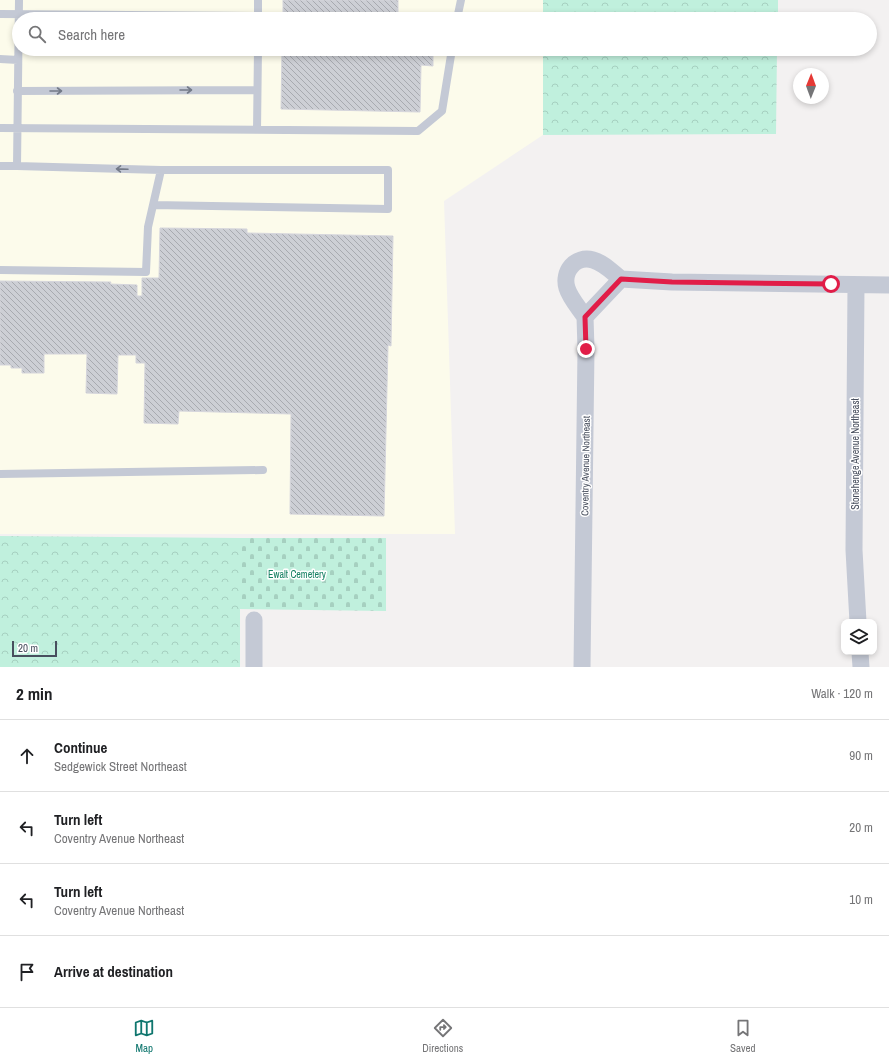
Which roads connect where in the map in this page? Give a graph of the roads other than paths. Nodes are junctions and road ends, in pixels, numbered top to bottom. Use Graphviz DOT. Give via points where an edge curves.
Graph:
graph roads {
  1 [pos="19,0"];
  2 [pos="258,0"];
  3 [pos="460,0"];
  4 [pos="18,12"];
  5 [pos="258,12"];
  6 [pos="458,12"];
  7 [pos="0,14"];
  8 [pos="12,14"];
  9 [pos="18,56"];
  10 [pos="258,56"];
  11 [pos="451,56"];
  12 [pos="0,59"];
  13 [pos="18,60"];
  14 [pos="257,90"];
  15 [pos="18,91"];
  16 [pos="0,128"];
  17 [pos="18,128"];
  18 [pos="256,130"];
  19 [pos="0,166"];
  20 [pos="18,166"];
  21 [pos="161,170"];
  22 [pos="153,205"];
  23 [pos="0,270"];
  24 [pos="621,279"];
  25 [pos="856,285"];
  26 [pos="889,285"];
  27 [pos="585,317"];
  28 [pos="263,470"];
  29 [pos="0,474"];
  30 [pos="858,619"];
  31 [pos="254,620"];
  32 [pos="860,655"];
  33 [pos="254,667"];
  34 [pos="582,667"];
  35 [pos="861,667"];
  1 -- 4 [label="lane"];
  2 -- 5 [label="lane"];
  3 -- 6 [label="lane"];
  7 -- 8 [label="lane"];
  9 -- 13 [label="lane"];
  10 -- 14 [label="lane"];
  11 -- 18 [label="lane" via="442,111 418,131"];
  12 -- 13 [label="lane"];
  13 -- 15 [label="lane"];
  15 -- 14 [label="lane, one-way"];
  14 -- 18 [label="lane"];
  15 -- 17 [label="lane"];
  16 -- 17 [label="lane"];
  17 -- 18 [label="lane"];
  17 -- 20 [label="lane"];
  19 -- 20 [label="lane"];
  21 -- 20 [label="lane, one-way"];
  21 -- 22 [label="lane"];
  21 -- 22 [label="lane" via="388,170 388,209"];
  22 -- 23 [label="lane" via="148,227 146,272"];
  24 -- 25 [label="street"];
  24 -- 27 [label="street"];
  24 -- 27 [label="street" via="606,266 593,260 578,261 572,265 566,279 567,289"];
  25 -- 26 [label="street"];
  25 -- 30 [label="street, Stonehenge Avenue Northeast" via="854,550"];
  27 -- 34 [label="street, Coventry Avenue Northeast"];
  28 -- 29 [label="lane"];
  31 -- 33 [label="street"];
  32 -- 35 [label="street"];
}
